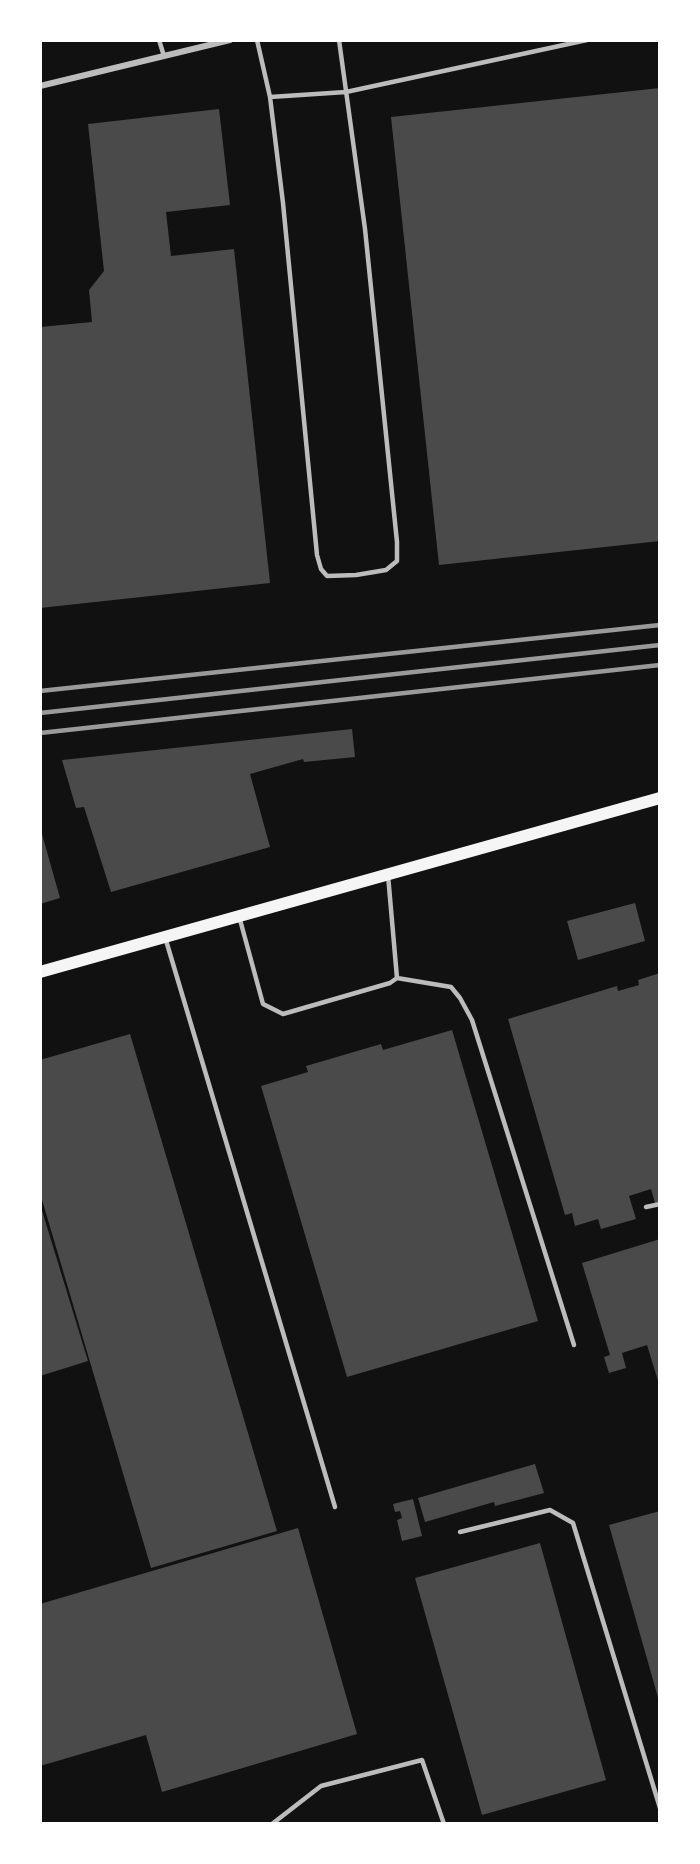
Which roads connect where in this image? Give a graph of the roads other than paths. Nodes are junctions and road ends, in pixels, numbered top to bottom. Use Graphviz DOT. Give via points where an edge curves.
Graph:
graph roads {
  1 [pos="159,40"];
  2 [pos="230,40"];
  3 [pos="256,40"];
  4 [pos="339,40"];
  5 [pos="587,40"];
  6 [pos="164,56"];
  7 [pos="40,78"];
  8 [pos="42,86"];
  9 [pos="346,92"];
  10 [pos="270,97"];
  11 [pos="660,798"];
  12 [pos="388,875"];
  13 [pos="239,916"];
  14 [pos="165,937"];
  15 [pos="40,972"];
  16 [pos="397,978"];
  17 [pos="660,1204"];
  18 [pos="646,1207"];
  19 [pos="574,1345"];
  20 [pos="335,1507"];
  21 [pos="460,1532"];
  22 [pos="660,1808"];
  23 [pos="272,1824"];
  24 [pos="444,1824"];
  1 -- 6 [label="lane"];
  2 -- 6 [label="street"];
  3 -- 10 [label="lane"];
  4 -- 9 [label="lane"];
  5 -- 9 [label="lane"];
  6 -- 8 [label="street"];
  7 -- 8 [label="lane"];
  9 -- 10 [label="lane"];
  9 -- 10 [label="lane" via="365,229 397,542 397,561 386,570 356,575 327,576 317,555"];
  11 -- 12 [label="main road"];
  12 -- 13 [label="main road"];
  12 -- 16 [label="lane"];
  13 -- 14 [label="main road"];
  13 -- 16 [label="lane" via="263,1004 283,1014"];
  14 -- 15 [label="main road"];
  14 -- 20 [label="lane"];
  16 -- 19 [label="lane" via="451,987 472,1020"];
  17 -- 18 [label="lane"];
  21 -- 22 [label="lane" via="550,1510 573,1523"];
  23 -- 24 [label="lane" via="321,1786 422,1760"];
}
